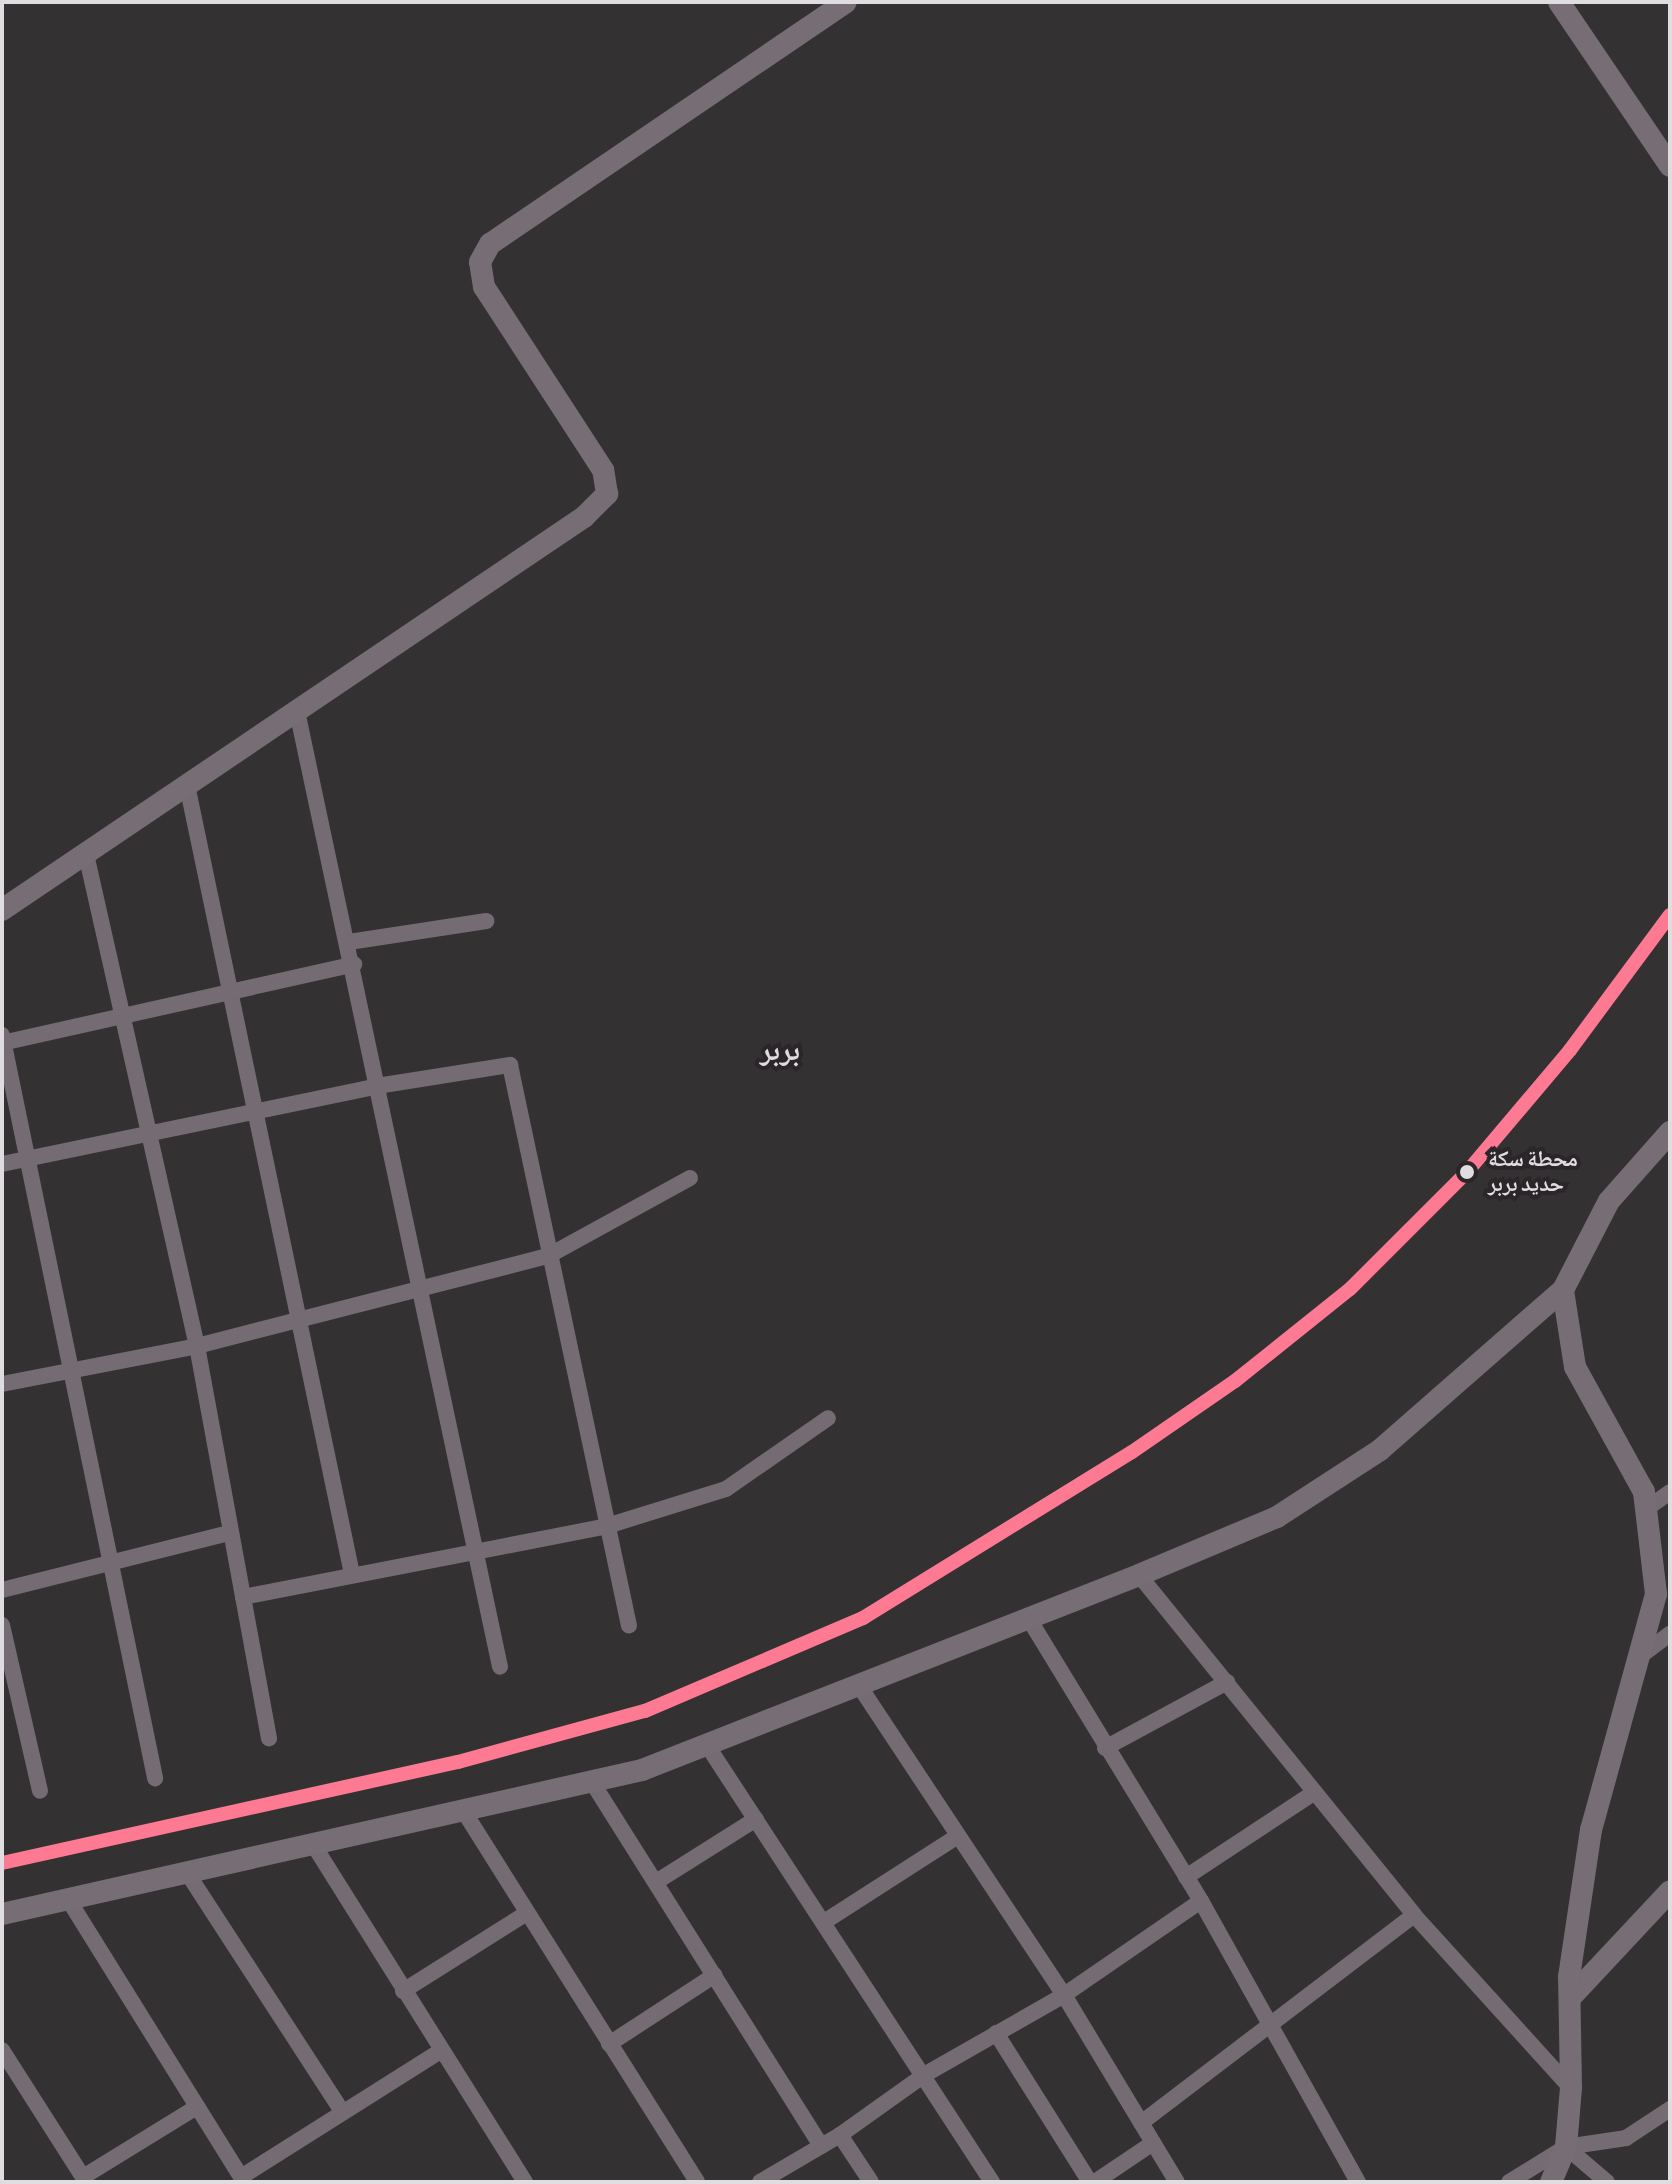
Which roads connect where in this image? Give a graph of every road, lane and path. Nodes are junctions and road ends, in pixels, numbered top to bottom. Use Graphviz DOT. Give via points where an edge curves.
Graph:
graph roads {
  1 [pos="846,2"];
  2 [pos="1559,2"];
  3 [pos="1670,166"];
  4 [pos="297,711"];
  5 [pos="187,785"];
  6 [pos="86,854"];
  7 [pos="2,910"];
  8 [pos="486,921"];
  9 [pos="349,942"];
  10 [pos="354,964"];
  11 [pos="227,991"];
  12 [pos="123,1014"];
  13 [pos="3,1040"];
  14 [pos="377,1086"];
  15 [pos="255,1113"];
  16 [pos="1670,1132"];
  17 [pos="151,1137"];
  18 [pos="26,1160"];
  19 [pos="2,1164"];
  20 [pos="690,1178"];
  21 [pos="548,1256"];
  22 [pos="1563,1290"];
  23 [pos="422,1292"];
  24 [pos="300,1322"];
  25 [pos="197,1346"];
  26 [pos="68,1371"];
  27 [pos="2,1384"];
  28 [pos="828,1418"];
  29 [pos="1670,1492"];
  30 [pos="1646,1509"];
  31 [pos="607,1526"];
  32 [pos="229,1533"];
  33 [pos="477,1548"];
  34 [pos="107,1560"];
  35 [pos="352,1574"];
  36 [pos="1139,1575"];
  37 [pos="2,1590"];
  38 [pos="243,1597"];
  39 [pos="1029,1619"];
  40 [pos="2,1625"];
  41 [pos="629,1626"];
  42 [pos="1670,1634"];
  43 [pos="1639,1657"];
  44 [pos="6,1658"];
  45 [pos="500,1667"];
  46 [pos="1227,1682"];
  47 [pos="860,1687"];
  48 [pos="269,1738"];
  49 [pos="707,1745"];
  50 [pos="1105,1748"];
  51 [pos="155,1778"];
  52 [pos="592,1782"];
  53 [pos="40,1791"];
  54 [pos="1315,1792"];
  55 [pos="463,1810"];
  56 [pos="756,1819"];
  57 [pos="958,1836"];
  58 [pos="313,1844"];
  59 [pos="186,1871"];
  60 [pos="1186,1877"];
  61 [pos="656,1882"];
  62 [pos="1670,1891"];
  63 [pos="68,1899"];
  64 [pos="1201,1901"];
  65 [pos="527,1913"];
  66 [pos="2,1914"];
  67 [pos="1414,1915"];
  68 [pos="824,1922"];
  69 [pos="715,1975"];
  70 [pos="403,1991"];
  71 [pos="1064,1995"];
  72 [pos="1570,1998"];
  73 [pos="1270,2025"];
  74 [pos="996,2033"];
  75 [pos="609,2044"];
  76 [pos="2,2050"];
  77 [pos="440,2051"];
  78 [pos="924,2075"];
  79 [pos="1571,2088"];
  80 [pos="197,2107"];
  81 [pos="1670,2109"];
  82 [pos="343,2113"];
  83 [pos="1141,2123"];
  84 [pos="840,2135"];
  85 [pos="1153,2143"];
  86 [pos="821,2146"];
  87 [pos="1566,2147"];
  88 [pos="780,2177"];
  89 [pos="84,2179"];
  90 [pos="242,2180"];
  91 [pos="520,2180"];
  92 [pos="697,2182"];
  93 [pos="760,2182"];
  94 [pos="871,2182"];
  95 [pos="992,2182"];
  96 [pos="1092,2182"];
  97 [pos="1177,2182"];
  98 [pos="1358,2182"];
  99 [pos="1509,2182"];
  100 [pos="1551,2182"];
  101 [pos="1607,2182"];
  1 -- 4 [label="street" via="490,244 480,262 484,287 603,470 607,494 584,517"];
  2 -- 3 [label="street"];
  4 -- 5 [label="street"];
  4 -- 9 [label="street"];
  5 -- 6 [label="street"];
  5 -- 11 [label="street"];
  6 -- 7 [label="street"];
  6 -- 12 [label="street"];
  8 -- 9 [label="street"];
  9 -- 10 [label="street"];
  10 -- 11 [label="street"];
  10 -- 14 [label="street"];
  11 -- 12 [label="street"];
  11 -- 15 [label="street"];
  12 -- 13 [label="street"];
  12 -- 17 [label="street"];
  13 -- 18 [label="street"];
  14 -- 15 [label="street"];
  14 -- 21 [label="street" via="510,1065"];
  14 -- 23 [label="street"];
  15 -- 17 [label="street"];
  15 -- 24 [label="street"];
  16 -- 22 [label="street" via="1609,1201"];
  17 -- 18 [label="street"];
  17 -- 25 [label="street"];
  18 -- 19 [label="street"];
  18 -- 26 [label="street"];
  20 -- 21 [label="street"];
  21 -- 23 [label="street"];
  21 -- 31 [label="street"];
  22 -- 30 [label="street" via="1575,1367 1644,1492"];
  22 -- 36 [label="street" via="1380,1450 1277,1517"];
  23 -- 24 [label="street"];
  23 -- 33 [label="street"];
  24 -- 25 [label="street"];
  24 -- 35 [label="street"];
  25 -- 26 [label="street"];
  25 -- 32 [label="street"];
  26 -- 27 [label="street"];
  26 -- 34 [label="street"];
  28 -- 31 [label="street" via="726,1489"];
  29 -- 30 [label="street"];
  30 -- 43 [label="street" via="1656,1594"];
  31 -- 33 [label="street"];
  31 -- 41 [label="street"];
  32 -- 34 [label="street"];
  32 -- 38 [label="street"];
  33 -- 35 [label="street"];
  33 -- 45 [label="street"];
  34 -- 37 [label="street"];
  34 -- 51 [label="street"];
  35 -- 38 [label="street"];
  36 -- 39 [label="street"];
  36 -- 46 [label="street"];
  38 -- 48 [label="street"];
  39 -- 47 [label="street"];
  39 -- 50 [label="street"];
  40 -- 44 [label="street"];
  42 -- 43 [label="street"];
  43 -- 72 [label="street" via="1591,1830"];
  44 -- 53 [label="street"];
  46 -- 50 [label="street"];
  46 -- 54 [label="street"];
  47 -- 49 [label="street"];
  47 -- 57 [label="street"];
  49 -- 52 [label="street"];
  49 -- 56 [label="street"];
  50 -- 60 [label="street"];
  52 -- 55 [label="street"];
  52 -- 61 [label="street"];
  54 -- 60 [label="street"];
  54 -- 67 [label="street"];
  55 -- 58 [label="street"];
  55 -- 65 [label="street"];
  56 -- 61 [label="street"];
  56 -- 68 [label="street"];
  57 -- 68 [label="street"];
  57 -- 71 [label="street"];
  58 -- 59 [label="street"];
  58 -- 70 [label="street"];
  59 -- 63 [label="street"];
  59 -- 82 [label="street"];
  60 -- 64 [label="street"];
  61 -- 69 [label="street"];
  62 -- 72 [label="street"];
  63 -- 66 [label="street"];
  63 -- 80 [label="street"];
  64 -- 71 [label="street"];
  64 -- 73 [label="street"];
  65 -- 70 [label="street"];
  65 -- 75 [label="street"];
  67 -- 73 [label="street"];
  67 -- 79 [label="street"];
  68 -- 78 [label="street"];
  69 -- 75 [label="street"];
  69 -- 86 [label="street"];
  70 -- 77 [label="street"];
  71 -- 74 [label="street"];
  71 -- 83 [label="street"];
  72 -- 79 [label="street"];
  73 -- 83 [label="street"];
  73 -- 98 [label="street"];
  74 -- 78 [label="street"];
  74 -- 96 [label="street"];
  75 -- 92 [label="street"];
  76 -- 89 [label="street"];
  77 -- 82 [label="street"];
  77 -- 91 [label="street"];
  78 -- 84 [label="street"];
  78 -- 95 [label="street"];
  79 -- 87 [label="street"];
  80 -- 89 [label="street"];
  80 -- 90 [label="street"];
  81 -- 87 [label="street" via="1626,2138"];
  82 -- 90 [label="street"];
  83 -- 85 [label="street"];
  84 -- 86 [label="street"];
  84 -- 94 [label="street"];
  85 -- 96 [label="street"];
  85 -- 97 [label="street"];
  86 -- 88 [label="street"];
  87 -- 99 [label="street"];
  87 -- 100 [label="street"];
  87 -- 101 [label="street"];
  88 -- 93 [label="street"];
}
